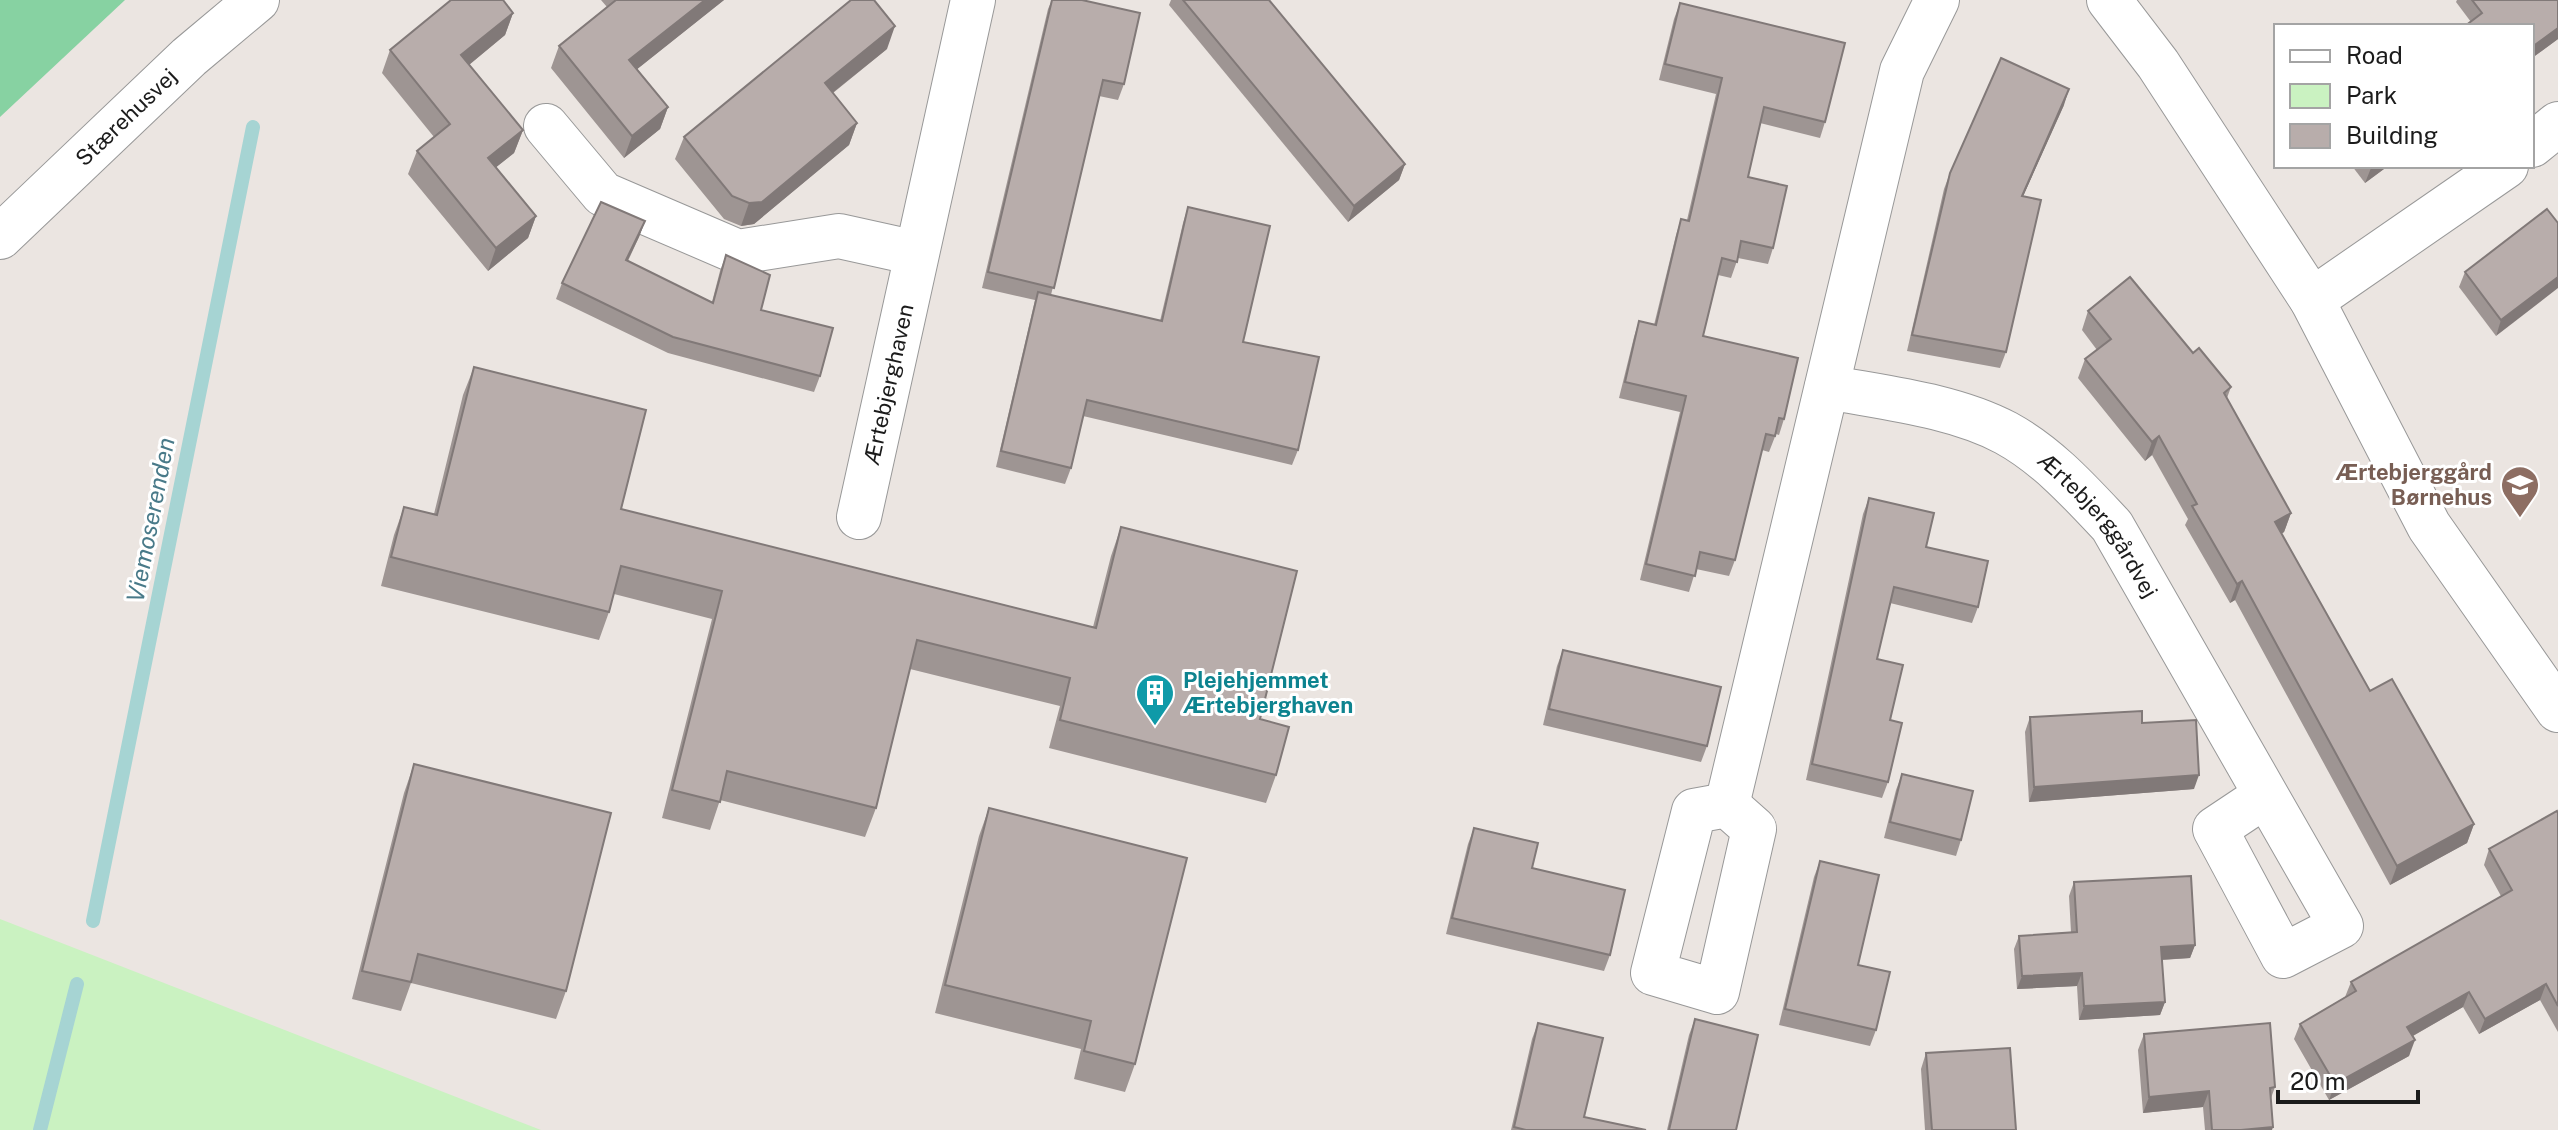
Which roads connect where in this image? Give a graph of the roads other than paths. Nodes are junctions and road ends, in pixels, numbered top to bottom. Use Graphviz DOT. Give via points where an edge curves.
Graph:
graph roads {
  1 [pos="257,0"];
  2 [pos="973,0"];
  3 [pos="1937,0"];
  4 [pos="2109,0"];
  5 [pos="2558,124"];
  6 [pos="546,126"];
  7 [pos="2534,143"];
  8 [pos="2503,168"];
  9 [pos="0,237"];
  10 [pos="916,253"];
  11 [pos="2312,300"];
  12 [pos="1827,387"];
  13 [pos="859,517"];
  14 [pos="2558,710"];
  15 [pos="2266,795"];
  16 [pos="1727,805"];
  1 -- 9 [label="street, Stærehusvej" via="189,57"];
  2 -- 10 [label="street, Ærtebjerghaven"];
  3 -- 12 [label="street" via="1902,71"];
  4 -- 11 [label="street" via="2158,64"];
  5 -- 7 [label="street"];
  6 -- 10 [label="street" via="603,194 738,252 839,236"];
  8 -- 11 [label="street"];
  10 -- 13 [label="street, Ærtebjerghaven"];
  11 -- 14 [label="street" via="2429,526"];
  12 -- 15 [label="street, Ærtebjerggårdvej" via="1947,412 2005,433 2062,473 2112,526"];
  12 -- 16 [label="street"];
}
